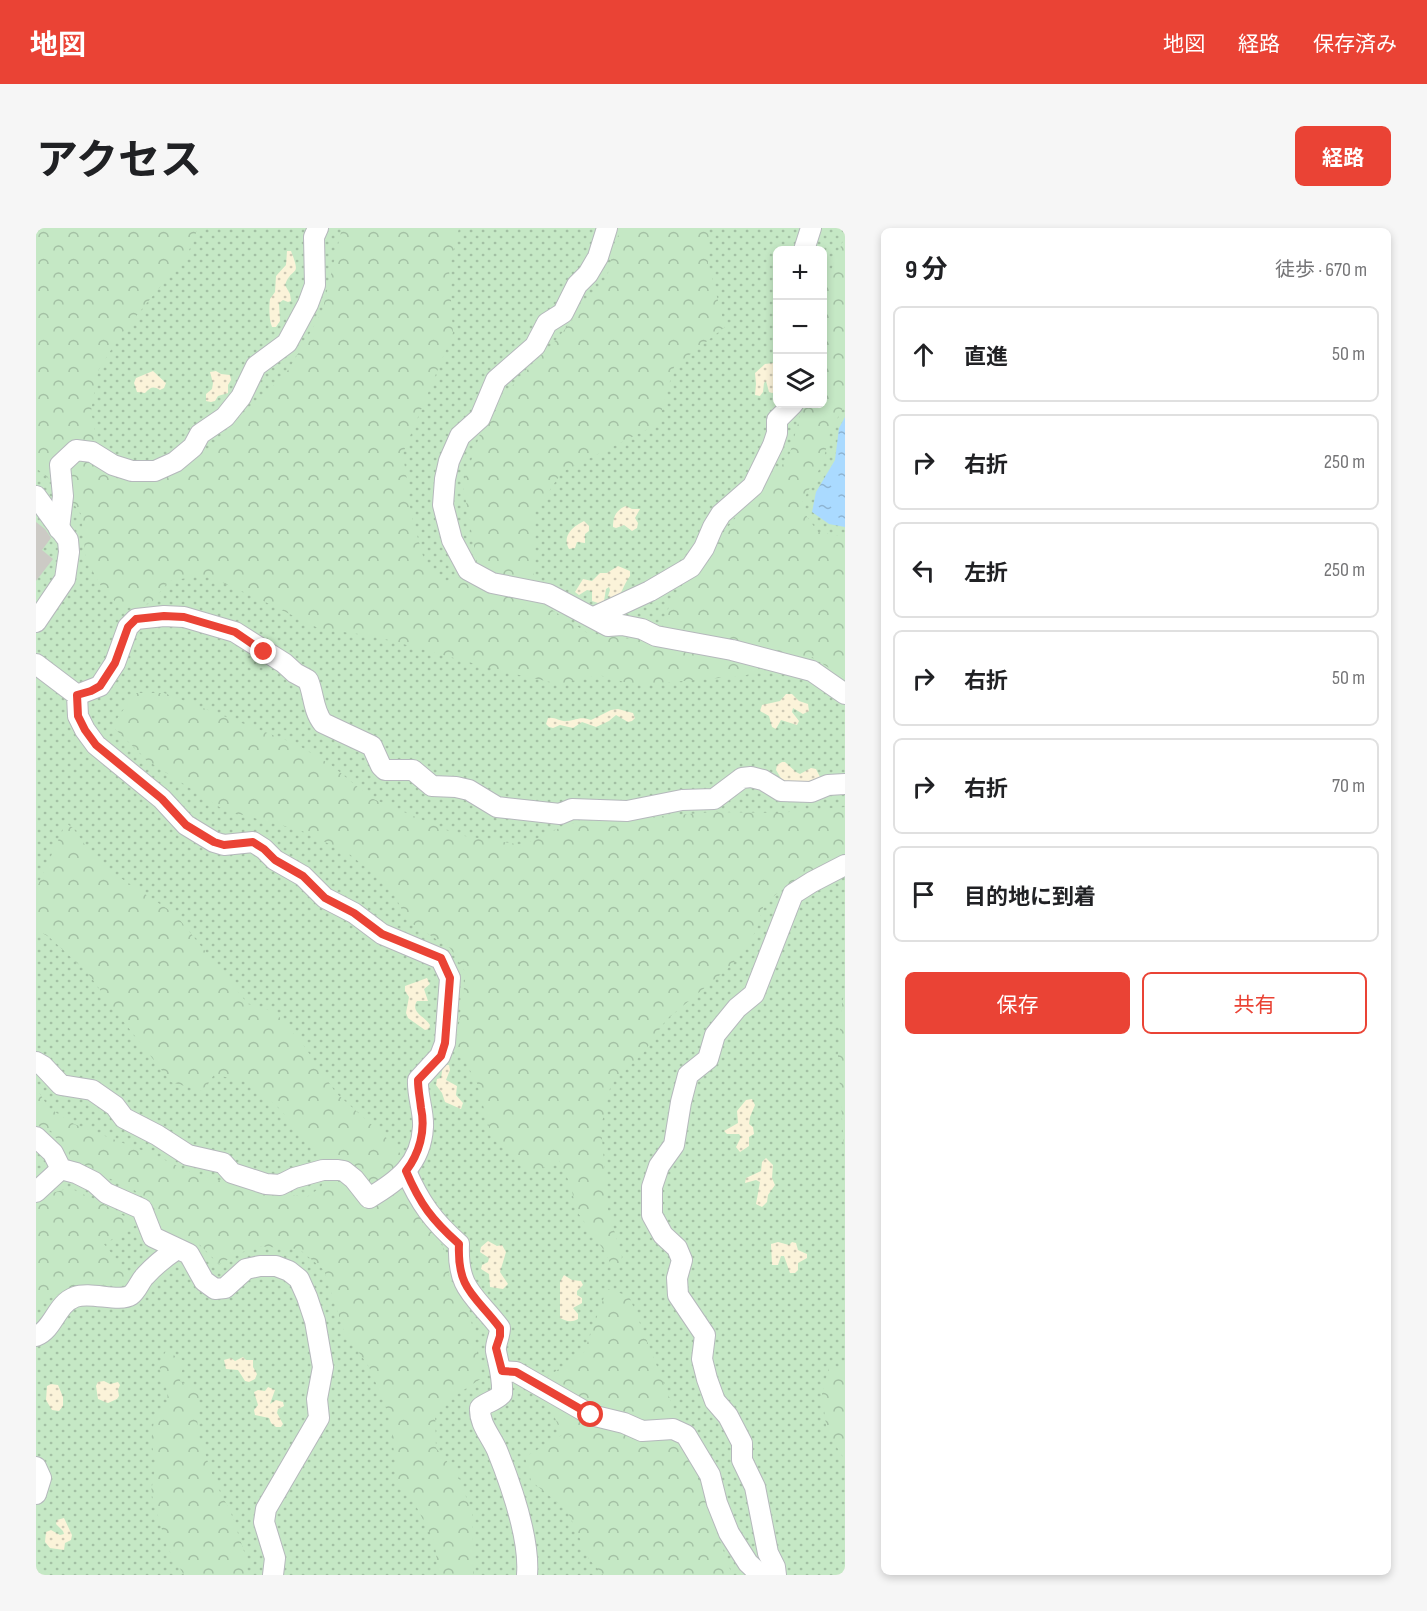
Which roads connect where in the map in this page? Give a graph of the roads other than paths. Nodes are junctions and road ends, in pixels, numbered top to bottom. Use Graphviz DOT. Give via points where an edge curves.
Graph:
graph roads {
  1 [pos="318,228"];
  2 [pos="607,228"];
  3 [pos="811,228"];
  4 [pos="805,246"];
  5 [pos="789,408"];
  6 [pos="36,496"];
  7 [pos="59,529"];
  8 [pos="594,617"];
  9 [pos="36,622"];
  10 [pos="36,664"];
  11 [pos="845,694"];
  12 [pos="77,695"];
  13 [pos="845,784"];
  14 [pos="845,865"];
  15 [pos="36,1062"];
  16 [pos="36,1137"];
  17 [pos="61,1169"];
  18 [pos="406,1171"];
  19 [pos="36,1192"];
  20 [pos="177,1249"];
  21 [pos="36,1336"];
  22 [pos="502,1371"];
  23 [pos="36,1467"];
  24 [pos="36,1494"];
  25 [pos="273,1575"];
  26 [pos="527,1575"];
  27 [pos="761,1575"];
  28 [pos="776,1575"];
  1 -- 7 [label="lane" via="314,237 315,285 308,304 287,344 256,366 241,398 225,417 200,434 193,447 176,462 155,471 132,471 92,452 76,450 60,465 63,496"];
  2 -- 8 [label="lane" via="598,257 563,313 547,323 535,346 496,380 480,418 460,436 449,461 443,505 453,540 468,570 492,583 548,594"];
  3 -- 4 [label="lane"];
  5 -- 8 [label="lane" via="777,420 777,433 753,486 721,514 691,567"];
  6 -- 7 [label="lane"];
  7 -- 9 [label="lane" via="68,540 65,579"];
  8 -- 11 [label="lane" via="608,626 642,629 656,636 721,647 812,670"];
  10 -- 12 [label="lane"];
  12 -- 13 [label="lane" via="100,686 115,663 128,627 136,619 184,617 235,632 308,680 317,716 323,723 372,746 385,770 413,770 432,786 469,790 497,807 560,814 572,809 627,811 682,800 714,799 742,778 751,777 782,791 811,792"];
  12 -- 18 [label="lane" via="78,716 96,745 162,799 186,825 224,845 253,842 303,876 325,898 382,934 441,958 450,978 445,1043 441,1056 418,1080 423,1126 413,1161"];
  14 -- 28 [label="lane" via="793,894 754,994 715,1035 708,1059 688,1075 674,1145 658,1166 652,1187 652,1215 682,1260 678,1295 705,1335 702,1359 707,1378 715,1401 742,1443 742,1460 754,1487"];
  15 -- 18 [label="lane" via="61,1085 92,1090 115,1106 124,1118 188,1155 223,1163 232,1173 246,1178 280,1185 323,1170 338,1170 354,1179 369,1198 393,1185"];
  16 -- 17 [label="lane" via="53,1153"];
  17 -- 19 [label="lane"];
  17 -- 20 [label="lane" via="142,1209 153,1237"];
  18 -- 22 [label="lane" via="417,1198 459,1244 458,1264 466,1288 500,1328 496,1348"];
  20 -- 21 [label="lane" via="144,1277 131,1295 75,1297"];
  20 -- 25 [label="lane" via="189,1254 204,1281 215,1288 225,1288 246,1269 276,1266 299,1279 308,1297 323,1367 317,1399 319,1418 266,1509 264,1522 275,1558"];
  22 -- 26 [label="lane" via="502,1394 484,1404 480,1414 517,1508"];
  22 -- 27 [label="lane" via="516,1372 591,1415 642,1431 673,1429 686,1435 710,1475 729,1533 748,1563"];
  23 -- 24 [label="lane" via="41,1478"];
}
